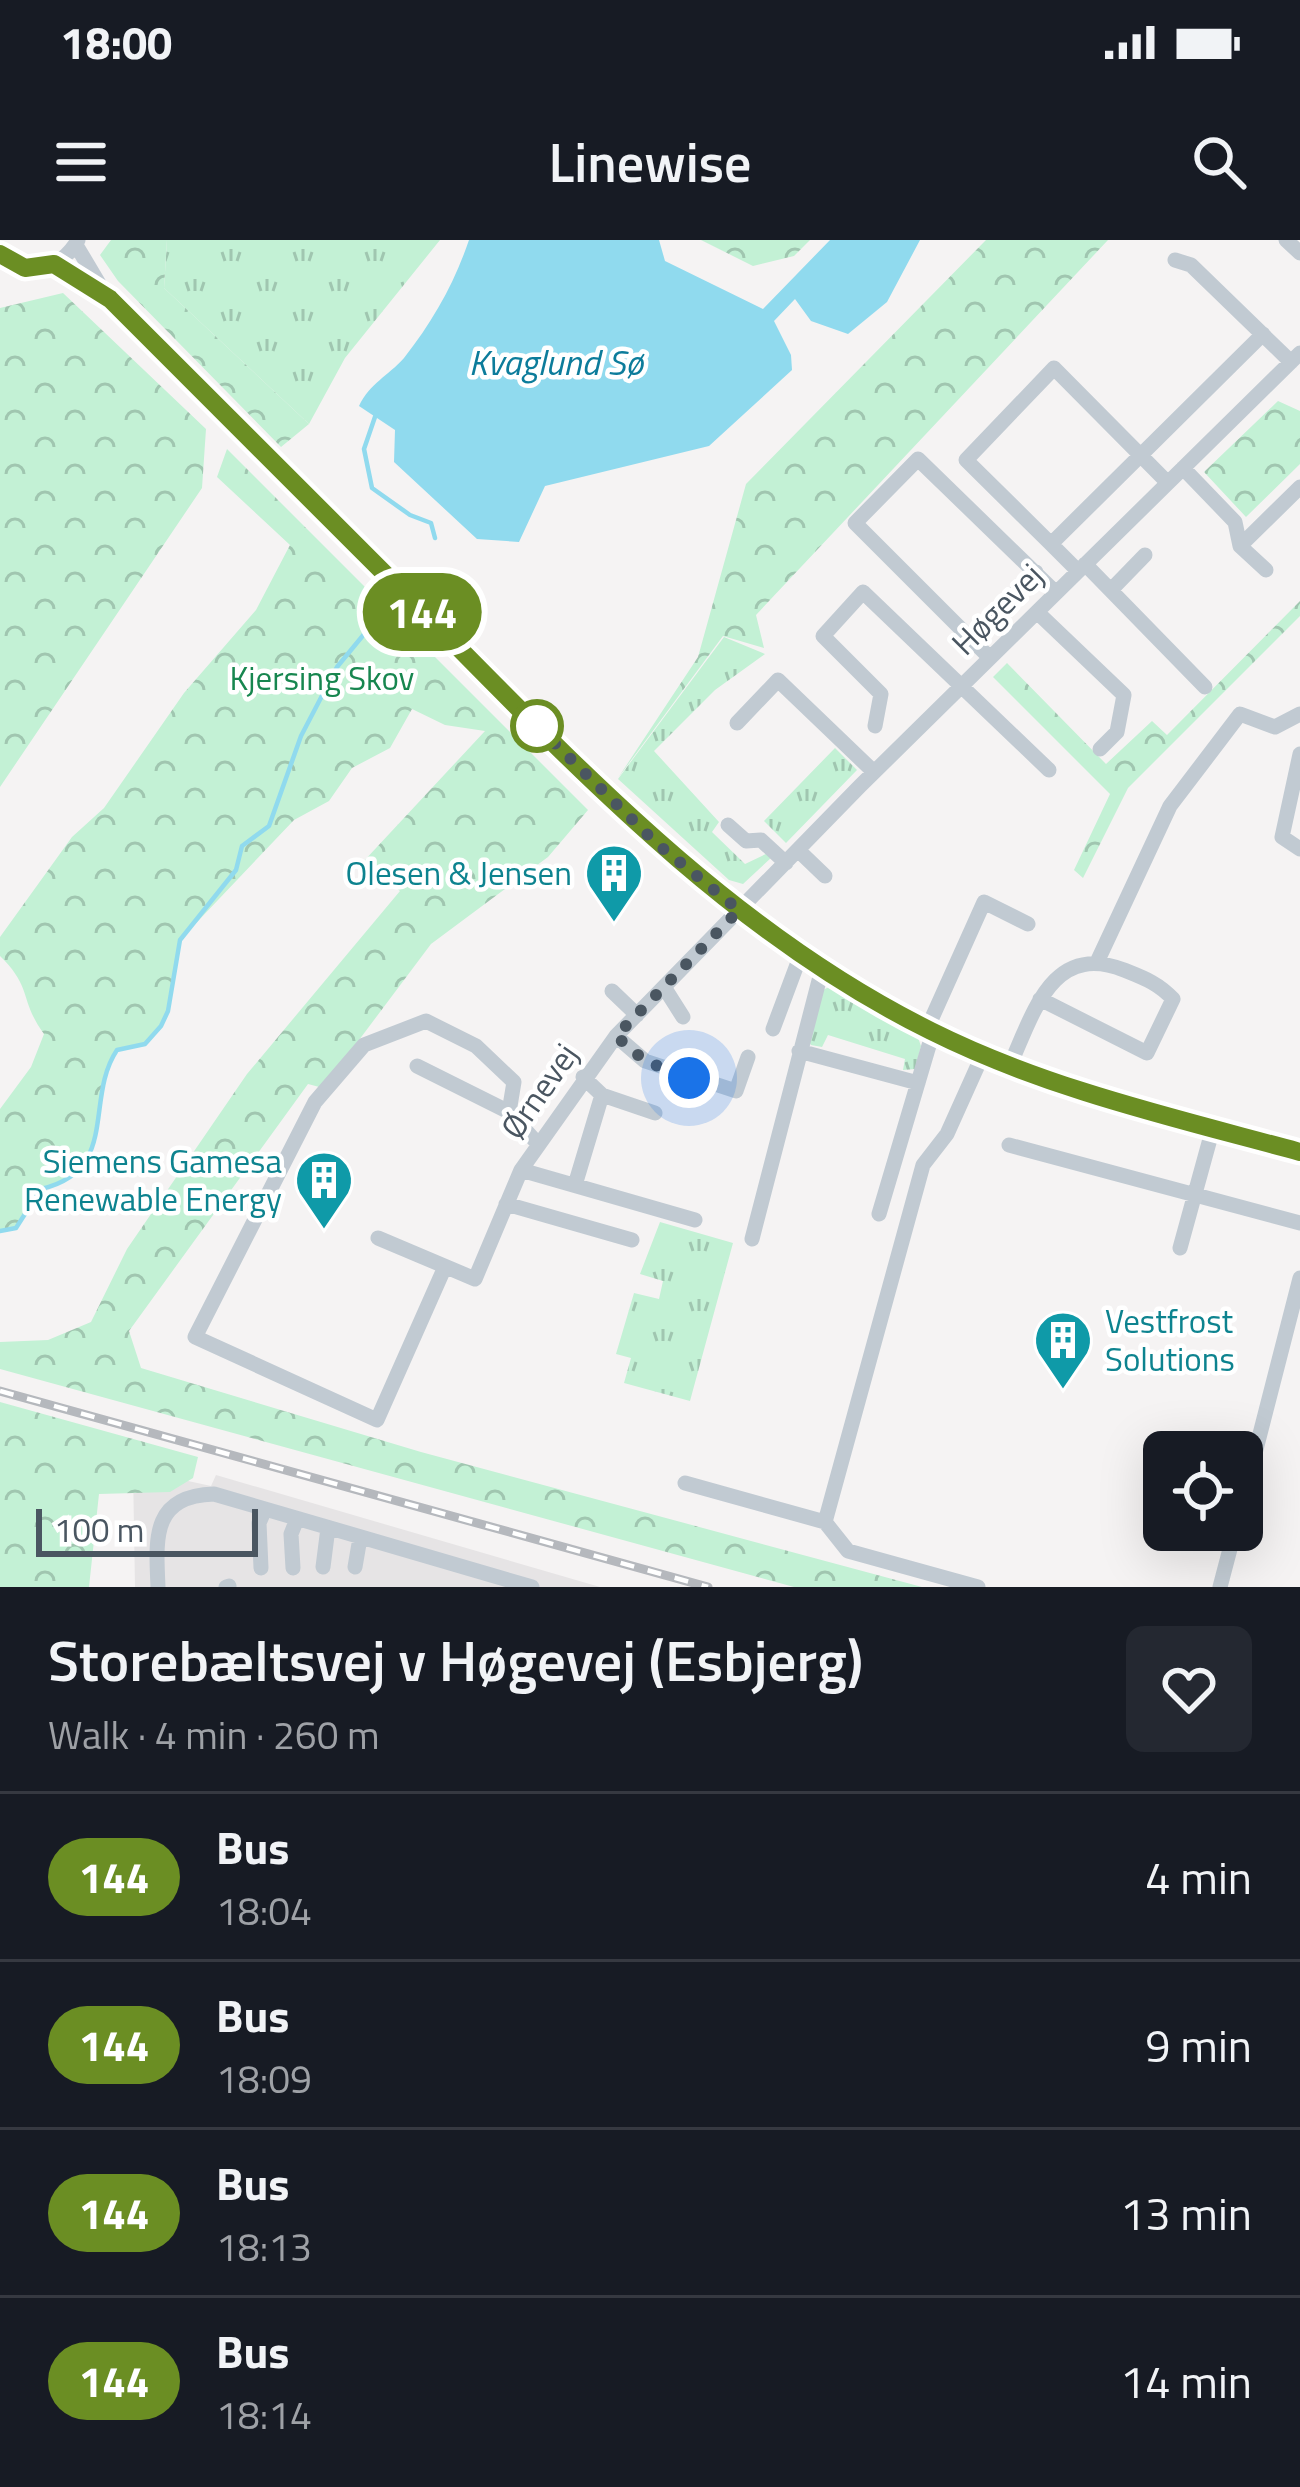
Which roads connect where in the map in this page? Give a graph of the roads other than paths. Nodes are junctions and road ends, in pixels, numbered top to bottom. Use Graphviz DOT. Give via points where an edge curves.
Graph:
graph roads {
  1 [pos="1286,240"];
  2 [pos="77,243"];
  3 [pos="1300,254"];
  4 [pos="1175,260"];
  5 [pos="4,262"];
  6 [pos="54,264"];
  7 [pos="110,299"];
  8 [pos="1263,334"];
  9 [pos="1295,358"];
  10 [pos="1141,455"];
  11 [pos="1183,468"];
  12 [pos="1168,483"];
  13 [pos="1300,487"];
  14 [pos="1051,544"];
  15 [pos="1240,546"];
  16 [pos="1145,555"];
  17 [pos="1082,568"];
  18 [pos="1267,570"];
  19 [pos="1036,572"];
  20 [pos="1111,590"];
  21 [pos="1056,593"];
  22 [pos="1037,612"];
  23 [pos="970,638"];
  24 [pos="990,658"];
  25 [pos="962,685"];
  26 [pos="1205,687"];
  27 [pos="1299,718"];
  28 [pos="737,724"];
  29 [pos="875,726"];
  30 [pos="1100,749"];
  31 [pos="1300,754"];
  32 [pos="1049,770"];
  33 [pos="874,772"];
  34 [pos="728,825"];
  35 [pos="1300,849"];
  36 [pos="800,850"];
  37 [pos="786,863"];
  38 [pos="825,876"];
  39 [pos="739,910"];
  40 [pos="1028,924"];
  41 [pos="801,954"];
  42 [pos="1098,960"];
  43 [pos="823,969"];
  44 [pos="664,987"];
  45 [pos="612,991"];
  46 [pos="1040,998"];
  47 [pos="637,1015"];
  48 [pos="683,1017"];
  49 [pos="772,1029"];
  50 [pos="930,1031"];
  51 [pos="616,1036"];
  52 [pos="799,1051"];
  53 [pos="983,1054"];
  54 [pos="748,1057"];
  55 [pos="1010,1065"];
  56 [pos="417,1066"];
  57 [pos="583,1077"];
  58 [pos="918,1083"];
  59 [pos="602,1095"];
  60 [pos="509,1112"];
  61 [pos="655,1113"];
  62 [pos="1213,1128"];
  63 [pos="538,1144"];
  64 [pos="1009,1145"];
  65 [pos="1300,1152"];
  66 [pos="521,1170"];
  67 [pos="575,1185"];
  68 [pos="1194,1196"];
  69 [pos="506,1204"];
  70 [pos="879,1214"];
  71 [pos="695,1220"];
  72 [pos="1300,1223"];
  73 [pos="378,1238"];
  74 [pos="752,1239"];
  75 [pos="632,1240"];
  76 [pos="1180,1248"];
  77 [pos="444,1270"];
  78 [pos="1300,1278"];
  79 [pos="1261,1431"];
  80 [pos="685,1483"];
  81 [pos="265,1509"];
  82 [pos="297,1519"];
  83 [pos="825,1522"];
  84 [pos="328,1528"];
  85 [pos="360,1538"];
  86 [pos="1229,1551"];
  87 [pos="355,1567"];
  88 [pos="261,1568"];
  89 [pos="293,1568"];
  90 [pos="323,1568"];
  91 [pos="158,1587"];
  92 [pos="532,1587"];
  93 [pos="978,1587"];
  94 [pos="1220,1587"];
  1 -- 3 [label="street"];
  2 -- 6 [label="street"];
  2 -- 7 [label="street"];
  4 -- 8 [label="street" via="1191,265"];
  5 -- 6 [label="street"];
  6 -- 7 [label="street"];
  7 -- 39 [label="street" via="656,843"];
  8 -- 9 [label="street"];
  8 -- 10 [label="street"];
  9 -- 11 [label="street, Høgevej"];
  10 -- 12 [label="street"];
  10 -- 14 [label="street"];
  10 -- 14 [label="street" via="1054,368 966,460"];
  11 -- 12 [label="street, Høgevej"];
  11 -- 15 [label="street" via="1235,522"];
  12 -- 17 [label="street, Høgevej"];
  13 -- 15 [label="street"];
  14 -- 17 [label="street"];
  15 -- 18 [label="street"];
  16 -- 20 [label="street"];
  17 -- 20 [label="street"];
  17 -- 21 [label="street, Høgevej"];
  19 -- 21 [label="street"];
  19 -- 23 [label="street"];
  19 -- 23 [label="street" via="918,459 855,523"];
  20 -- 26 [label="street"];
  21 -- 22 [label="street, Høgevej"];
  22 -- 24 [label="street, Høgevej"];
  22 -- 30 [label="street" via="1124,695 1118,732"];
  23 -- 24 [label="street"];
  24 -- 25 [label="street, Høgevej"];
  25 -- 29 [label="street" via="863,592 823,636 881,694"];
  25 -- 32 [label="street"];
  25 -- 33 [label="street, Høgevej"];
  27 -- 42 [label="street" via="1275,728 1240,714 1170,806"];
  28 -- 33 [label="street" via="778,680"];
  31 -- 35 [label="street" via="1282,837"];
  33 -- 36 [label="street, Høgevej"];
  34 -- 37 [label="street"];
  36 -- 37 [label="street, Høgevej"];
  36 -- 38 [label="street"];
  37 -- 39 [label="street, Høgevej"];
  39 -- 41 [label="street"];
  39 -- 44 [label="street, Ørnevej"];
  40 -- 50 [label="street" via="984,902"];
  41 -- 43 [label="street"];
  41 -- 49 [label="street"];
  42 -- 46 [label="street" via="1067,968"];
  42 -- 46 [label="street" via="1158,983 1173,999 1147,1053"];
  43 -- 50 [label="street"];
  43 -- 52 [label="street"];
  44 -- 47 [label="street, Ørnevej"];
  44 -- 48 [label="street"];
  45 -- 47 [label="street"];
  46 -- 55 [label="street"];
  47 -- 51 [label="street, Ørnevej"];
  50 -- 53 [label="street"];
  50 -- 58 [label="street"];
  51 -- 54 [label="street" via="645,1061 736,1091"];
  51 -- 57 [label="street, Ørnevej"];
  52 -- 58 [label="street"];
  52 -- 74 [label="street"];
  53 -- 55 [label="street"];
  53 -- 83 [label="street" via="923,1165"];
  55 -- 62 [label="street"];
  56 -- 60 [label="street"];
  57 -- 59 [label="street"];
  57 -- 63 [label="street, Ørnevej"];
  58 -- 70 [label="street"];
  59 -- 61 [label="street"];
  59 -- 67 [label="street"];
  60 -- 63 [label="street"];
  60 -- 77 [label="street" via="514,1082 476,1046 425,1021 364,1045 315,1102 195,1337 377,1420"];
  62 -- 65 [label="street"];
  62 -- 68 [label="street"];
  63 -- 66 [label="street, Ørnevej"];
  64 -- 68 [label="street"];
  66 -- 67 [label="street"];
  66 -- 69 [label="street, Ørnevej"];
  67 -- 71 [label="street"];
  68 -- 72 [label="street"];
  68 -- 76 [label="street"];
  69 -- 75 [label="street"];
  69 -- 77 [label="street, Ørnevej" via="475,1279"];
  73 -- 77 [label="street"];
  78 -- 79 [label="street"];
  80 -- 83 [label="street"];
  81 -- 82 [label="street"];
  81 -- 88 [label="street"];
  81 -- 91 [label="street" via="214,1494 168,1510 158,1529"];
  82 -- 84 [label="street"];
  82 -- 89 [label="street"];
  83 -- 93 [label="street" via="848,1551"];
  84 -- 85 [label="street"];
  84 -- 90 [label="street"];
  85 -- 87 [label="street"];
  85 -- 92 [label="street"];
  86 -- 94 [label="street"];
}
